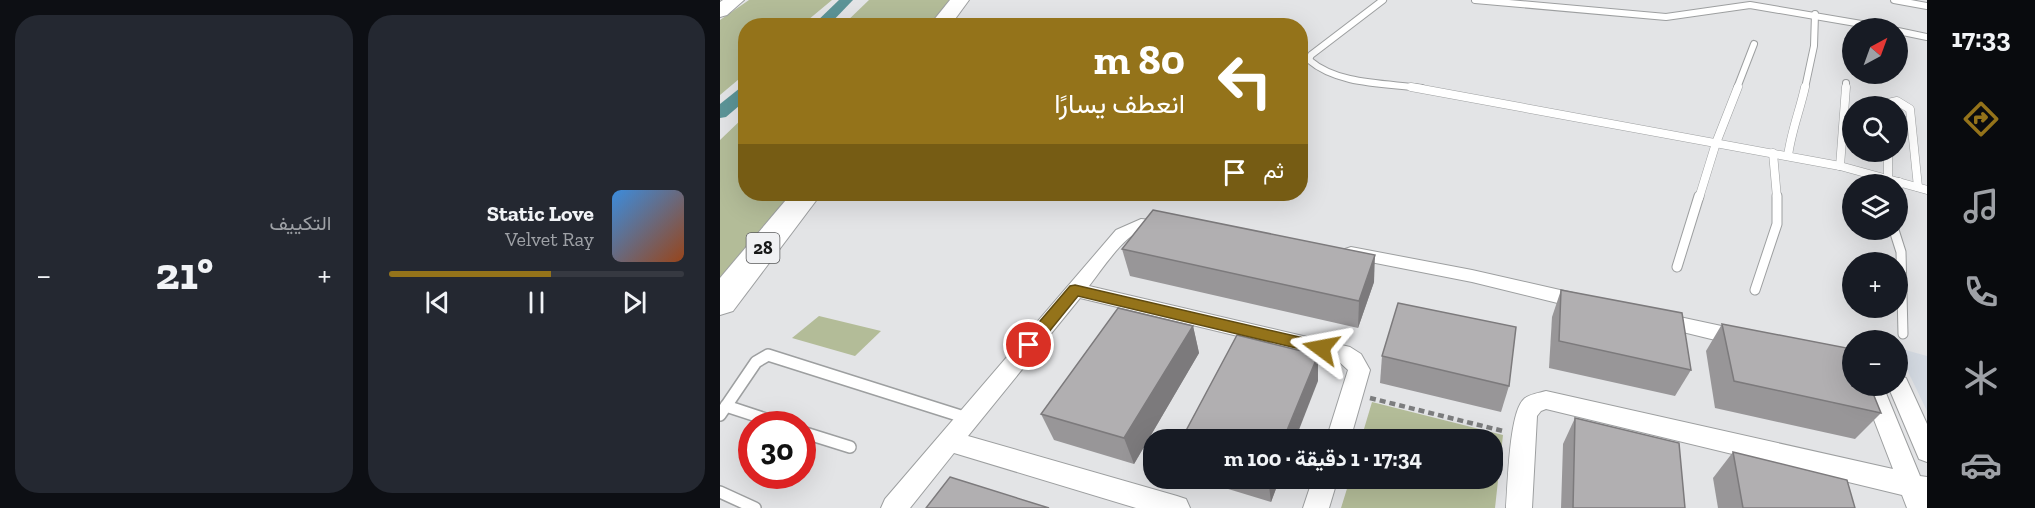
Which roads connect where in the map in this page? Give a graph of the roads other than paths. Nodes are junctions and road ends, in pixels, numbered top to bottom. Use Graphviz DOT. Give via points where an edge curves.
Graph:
graph roads {
  1 [pos="735,0"];
  2 [pos="960,0"];
  3 [pos="1383,0"];
  4 [pos="1475,0"];
  5 [pos="1894,0"];
  6 [pos="1927,6"];
  7 [pos="720,10"];
  8 [pos="1815,15"];
  9 [pos="945,18"];
  10 [pos="1842,20"];
  11 [pos="1908,33"];
  12 [pos="1927,37"];
  13 [pos="1754,44"];
  14 [pos="1846,84"];
  15 [pos="1908,107"];
  16 [pos="1716,142"];
  17 [pos="1773,153"];
  18 [pos="1788,156"];
  19 [pos="1840,166"];
  20 [pos="1870,174"];
  21 [pos="1908,184"];
  22 [pos="1918,187"];
  23 [pos="1927,190"];
  24 [pos="800,201"];
  25 [pos="1184,228"];
  26 [pos="1897,240"];
  27 [pos="1334,250"];
  28 [pos="1677,267"];
  29 [pos="1075,290"];
  30 [pos="1755,290"];
  31 [pos="720,302"];
  32 [pos="1598,305"];
  33 [pos="1644,316"];
  34 [pos="1903,330"];
  35 [pos="1760,343"];
  36 [pos="1877,396"];
  37 [pos="1903,396"];
  38 [pos="723,411"];
  39 [pos="738,414"];
  40 [pos="968,418"];
  41 [pos="1341,429"];
  42 [pos="816,436"];
  43 [pos="949,441"];
  44 [pos="850,447"];
  45 [pos="1927,451"];
  46 [pos="1919,487"];
  47 [pos="1322,489"];
  48 [pos="720,492"];
  49 [pos="755,508"];
  50 [pos="894,508"];
  51 [pos="1178,508"];
  52 [pos="1316,508"];
  53 [pos="1519,508"];
  54 [pos="1920,508"];
  1 -- 7 [label="highway"];
  2 -- 9 [label="highway"];
  3 -- 16 [label="lane" via="1309,60 1322,71 1348,78 1444,91"];
  4 -- 8 [label="lane" via="1652,17 1682,16 1737,5"];
  5 -- 6 [label="lane"];
  8 -- 10 [label="lane"];
  8 -- 18 [label="lane" via="1815,46"];
  11 -- 12 [label="lane"];
  13 -- 16 [label="lane"];
  14 -- 19 [label="lane"];
  15 -- 22 [label="lane"];
  16 -- 17 [label="lane"];
  16 -- 28 [label="lane"];
  17 -- 18 [label="lane"];
  17 -- 30 [label="lane" via="1777,225"];
  18 -- 19 [label="lane"];
  19 -- 20 [label="lane"];
  21 -- 22 [label="lane"];
  22 -- 23 [label="lane"];
  24 -- 31 [label="highway, 28"];
  25 -- 29 [label="street" via="1149,223 1127,230"];
  26 -- 34 [label="lane" via="1901,252"];
  27 -- 32 [label="street" via="1440,269"];
  29 -- 40 [label="street"];
  29 -- 41 [label="street" via="1343,353 1354,360 1359,370"];
  33 -- 35 [label="street"];
  36 -- 46 [label="street"];
  37 -- 45 [label="street"];
  38 -- 39 [label="lane"];
  38 -- 40 [label="lane" via="756,362 768,355"];
  40 -- 43 [label="street"];
  42 -- 44 [label="lane"];
  43 -- 50 [label="street"];
  43 -- 51 [label="street"];
  46 -- 53 [label="street" via="1545,400 1533,404 1526,414"];
  46 -- 54 [label="street"];
  47 -- 52 [label="street"];
  48 -- 49 [label="lane"];
}
